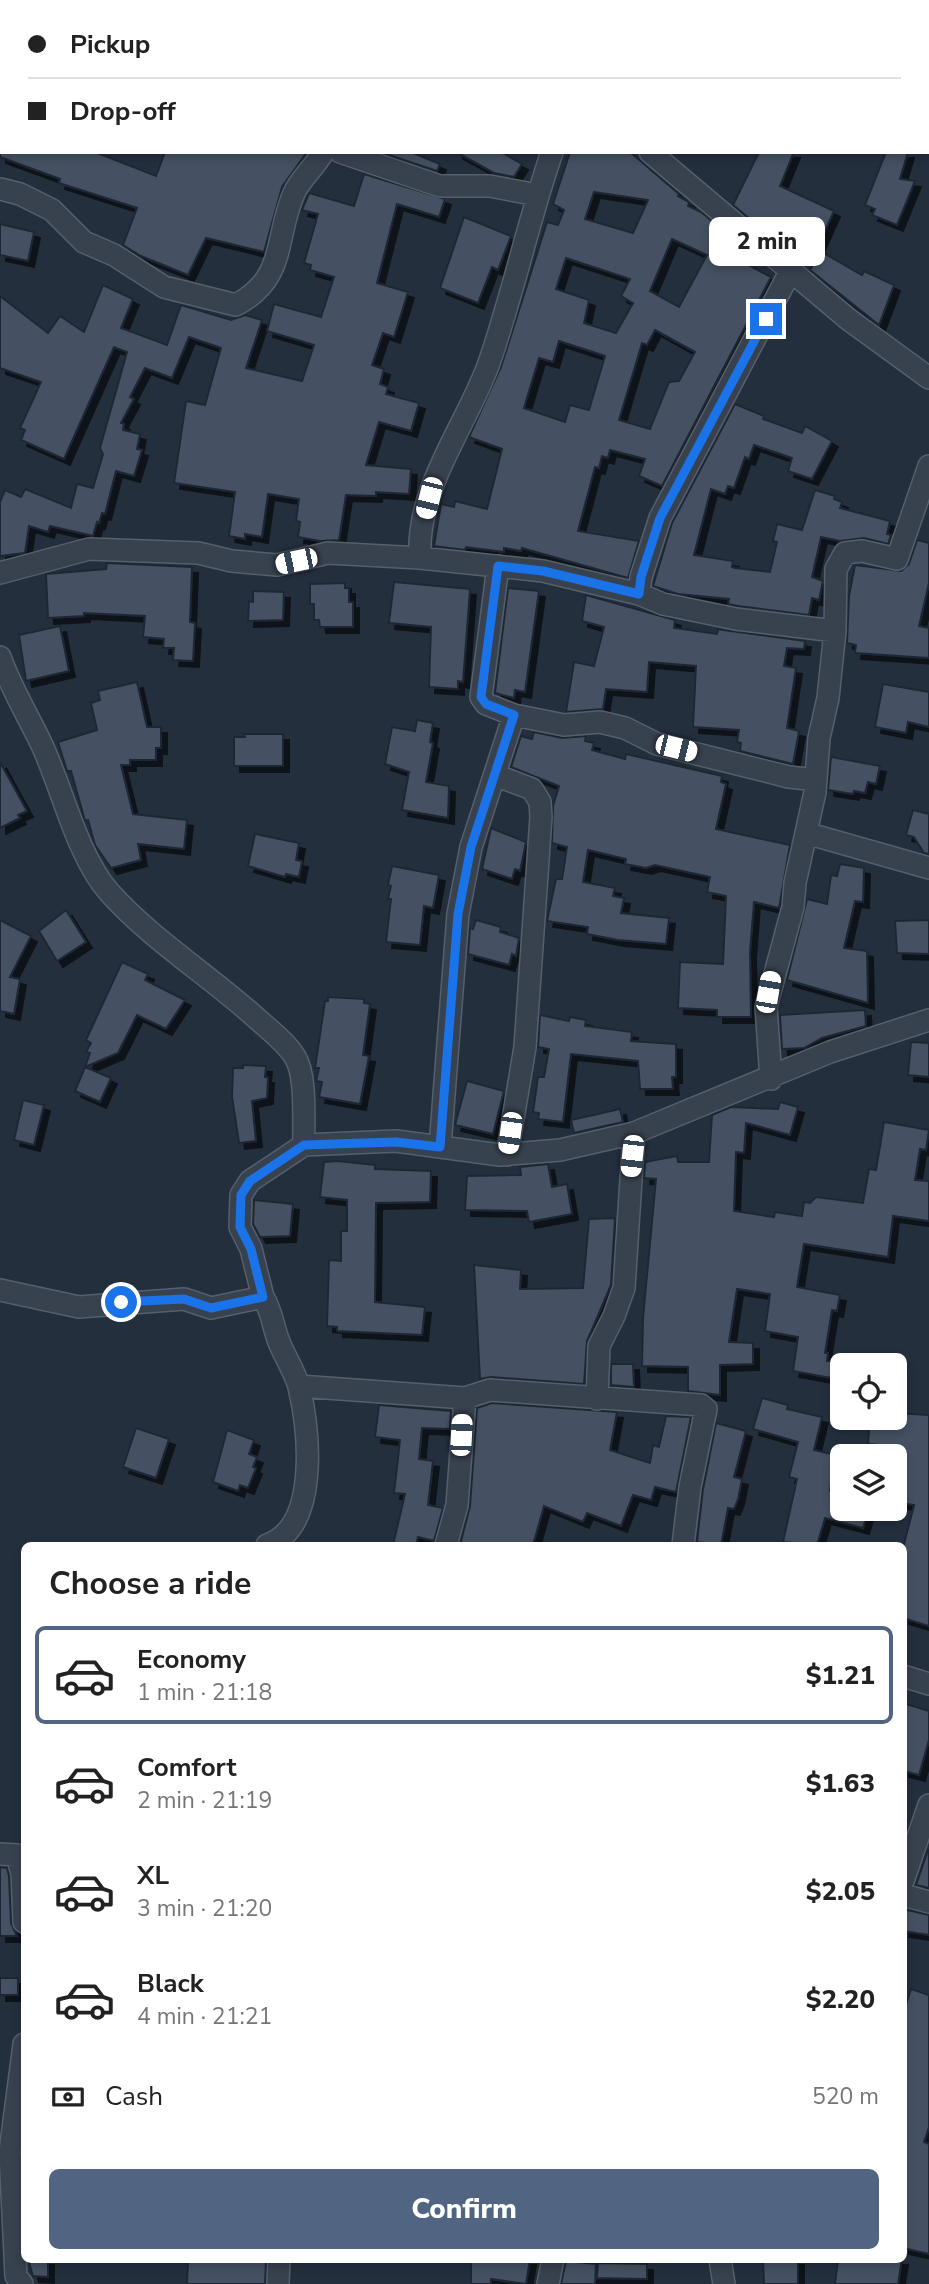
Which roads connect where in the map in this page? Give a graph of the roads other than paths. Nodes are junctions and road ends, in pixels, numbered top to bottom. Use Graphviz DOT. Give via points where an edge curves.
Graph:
graph roads {
  1 [pos="322,154"];
  2 [pos="346,154"];
  3 [pos="551,154"];
  4 [pos="652,154"];
  5 [pos="0,189"];
  6 [pos="537,195"];
  7 [pos="790,272"];
  8 [pos="929,378"];
  9 [pos="929,466"];
  10 [pos="420,558"];
  11 [pos="498,566"];
  12 [pos="0,573"];
  13 [pos="639,594"];
  14 [pos="835,631"];
  15 [pos="0,657"];
  16 [pos="514,715"];
  17 [pos="495,775"];
  18 [pos="816,779"];
  19 [pos="806,833"];
  20 [pos="929,868"];
  21 [pos="929,1020"];
  22 [pos="771,1079"];
  23 [pos="634,1133"];
  24 [pos="304,1145"];
  25 [pos="440,1147"];
  26 [pos="507,1155"];
  27 [pos="0,1290"];
  28 [pos="263,1297"];
  29 [pos="299,1386"];
  30 [pos="465,1398"];
  31 [pos="597,1399"];
  32 [pos="272,1542"];
  33 [pos="447,1542"];
  34 [pos="683,1542"];
  35 [pos="907,1677"];
  36 [pos="929,1684"];
  37 [pos="929,1805"];
  38 [pos="0,1854"];
  39 [pos="907,1869"];
  40 [pos="21,1870"];
  41 [pos="907,1896"];
  42 [pos="929,1902"];
  43 [pos="21,2067"];
  44 [pos="279,2263"];
  45 [pos="552,2263"];
  46 [pos="721,2263"];
  47 [pos="22,2284"];
  48 [pos="278,2284"];
  49 [pos="548,2284"];
  50 [pos="724,2284"];
  1 -- 5 [label="street" via="295,189 267,279 257,294 236,304 164,287 84,242 52,210"];
  2 -- 6 [label="street" via="440,186 490,186"];
  3 -- 6 [label="street"];
  4 -- 7 [label="street"];
  6 -- 10 [label="street" via="488,365 429,498 419,539"];
  7 -- 8 [label="street"];
  7 -- 13 [label="street" via="660,518"];
  9 -- 14 [label="street" via="897,559 862,551 845,553 836,569"];
  10 -- 11 [label="street"];
  10 -- 12 [label="street" via="328,553 277,565 198,553 89,549"];
  11 -- 13 [label="street" via="543,571"];
  11 -- 16 [label="street" via="481,697 486,704"];
  13 -- 14 [label="street" via="663,604 736,619"];
  14 -- 18 [label="street"];
  15 -- 24 [label="street" via="102,883 296,1057 304,1091"];
  16 -- 17 [label="street"];
  16 -- 18 [label="street" via="564,724 600,722 625,727 657,744 789,777"];
  17 -- 25 [label="street" via="471,847 458,914"];
  17 -- 26 [label="street" via="532,789 540,802 541,817 525,1047"];
  18 -- 19 [label="street"];
  19 -- 20 [label="street"];
  19 -- 22 [label="street" via="793,907 766,1007"];
  21 -- 22 [label="street" via="830,1052"];
  22 -- 23 [label="street"];
  23 -- 26 [label="street" via="560,1150"];
  23 -- 31 [label="street" via="624,1288 599,1346"];
  24 -- 25 [label="street" via="396,1142"];
  24 -- 28 [label="street" via="250,1181 241,1195 240,1227 251,1249"];
  25 -- 26 [label="street"];
  27 -- 28 [label="street" via="79,1307 184,1299 211,1308"];
  28 -- 29 [label="street"];
  29 -- 30 [label="street"];
  29 -- 32 [label="street" via="307,1442 305,1490 300,1513 286,1534"];
  30 -- 31 [label="street" via="490,1390"];
  30 -- 33 [label="street" via="457,1505"];
  31 -- 34 [label="street" via="676,1401 706,1409"];
  35 -- 36 [label="street"];
  37 -- 39 [label="street"];
  38 -- 40 [label="street" via="17,1855"];
  41 -- 42 [label="street"];
  43 -- 47 [label="street" via="10,2151 16,2276"];
  44 -- 48 [label="street"];
  45 -- 49 [label="street"];
  46 -- 50 [label="street"];
}
